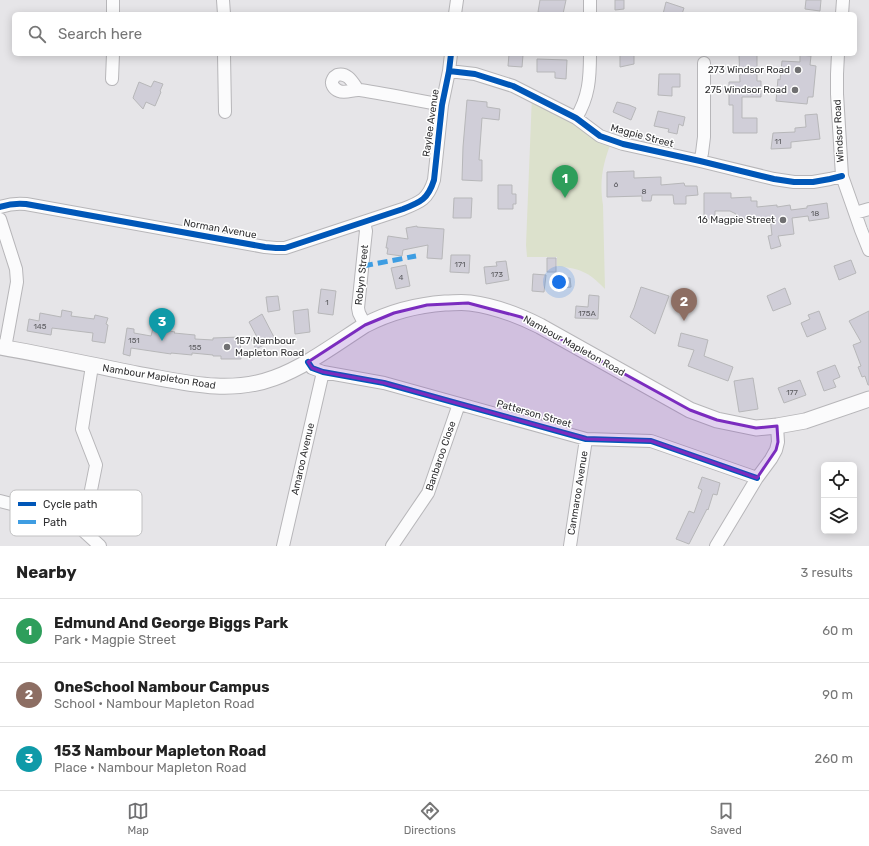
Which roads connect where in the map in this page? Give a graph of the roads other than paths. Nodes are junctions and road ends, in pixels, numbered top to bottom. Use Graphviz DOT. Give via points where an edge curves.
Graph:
graph roads {
  1 [pos="113,0"];
  2 [pos="224,0"];
  3 [pos="457,0"];
  4 [pos="590,0"];
  5 [pos="843,0"];
  6 [pos="113,12"];
  7 [pos="224,12"];
  8 [pos="455,12"];
  9 [pos="590,12"];
  10 [pos="842,12"];
  11 [pos="113,56"];
  12 [pos="224,56"];
  13 [pos="451,56"];
  14 [pos="590,56"];
  15 [pos="838,56"];
  16 [pos="704,62"];
  17 [pos="449,71"];
  18 [pos="112,79"];
  19 [pos="358,90"];
  20 [pos="442,105"];
  21 [pos="225,112"];
  22 [pos="576,118"];
  23 [pos="700,161"];
  24 [pos="842,176"];
  25 [pos="429,193"];
  26 [pos="0,207"];
  27 [pos="869,209"];
  28 [pos="855,213"];
  29 [pos="0,219"];
  30 [pos="364,222"];
  31 [pos="869,250"];
  32 [pos="365,325"];
  33 [pos="3,347"];
  34 [pos="308,362"];
  35 [pos="92,366"];
  36 [pos="323,372"];
  37 [pos="869,399"];
  38 [pos="459,404"];
  39 [pos="777,426"];
  40 [pos="586,439"];
  41 [pos="757,478"];
  42 [pos="91,490"];
  43 [pos="0,501"];
  44 [pos="10,504"];
  45 [pos="90,536"];
  46 [pos="100,546"];
  47 [pos="283,546"];
  48 [pos="392,546"];
  49 [pos="570,546"];
  50 [pos="716,546"];
  1 -- 6 [label="street"];
  2 -- 7 [label="street"];
  3 -- 8 [label="street"];
  4 -- 9 [label="street"];
  5 -- 10 [label="street"];
  11 -- 18 [label="street"];
  12 -- 21 [label="street"];
  13 -- 17 [label="street, Raylee Avenue"];
  14 -- 22 [label="street" via="588,88 582,109"];
  15 -- 24 [label="street, Windsor Road" via="837,94"];
  16 -- 23 [label="street" via="704,137"];
  17 -- 20 [label="street, Raylee Avenue"];
  17 -- 22 [label="street, Magpie Street" via="475,74 513,86"];
  19 -- 20 [label="street"];
  20 -- 25 [label="street, Raylee Avenue" via="434,180"];
  22 -- 23 [label="street, Magpie Street" via="600,136 623,144"];
  23 -- 24 [label="street, Magpie Street" via="794,182 813,182"];
  24 -- 28 [label="street, Windsor Road"];
  25 -- 30 [label="street, Norman Avenue" via="412,206"];
  26 -- 30 [label="street, Norman Avenue" via="26,204 265,248 285,248"];
  27 -- 28 [label="street"];
  28 -- 31 [label="street, Windsor Road"];
  29 -- 33 [label="street" via="16,269 17,282"];
  30 -- 32 [label="street, Robyn Street" via="366,231 358,314"];
  32 -- 34 [label="main road, Nambour Mapleton Road"];
  32 -- 39 [label="main road, Nambour Mapleton Road" via="414,307 456,302 483,305 540,326 690,410 717,420 756,428"];
  33 -- 35 [label="main road, Nambour Mapleton Road"];
  34 -- 35 [label="main road, Nambour Mapleton Road" via="273,379 230,387 194,384"];
  34 -- 36 [label="street, Patterson Street" via="312,368"];
  35 -- 42 [label="street" via="82,429 96,466"];
  36 -- 38 [label="street, Patterson Street" via="384,383"];
  36 -- 47 [label="street, Amaroo Avenue"];
  37 -- 39 [label="main road, Nambour Mapleton Road" via="806,421"];
  38 -- 40 [label="street, Patterson Street"];
  38 -- 48 [label="street, Banbaroo Close" via="428,493"];
  39 -- 41 [label="street" via="776,450"];
  40 -- 41 [label="street, Patterson Street" via="651,441"];
  40 -- 49 [label="street, Canmaroo Avenue"];
  41 -- 50 [label="street"];
  43 -- 44 [label="street"];
  45 -- 46 [label="street"];
}
